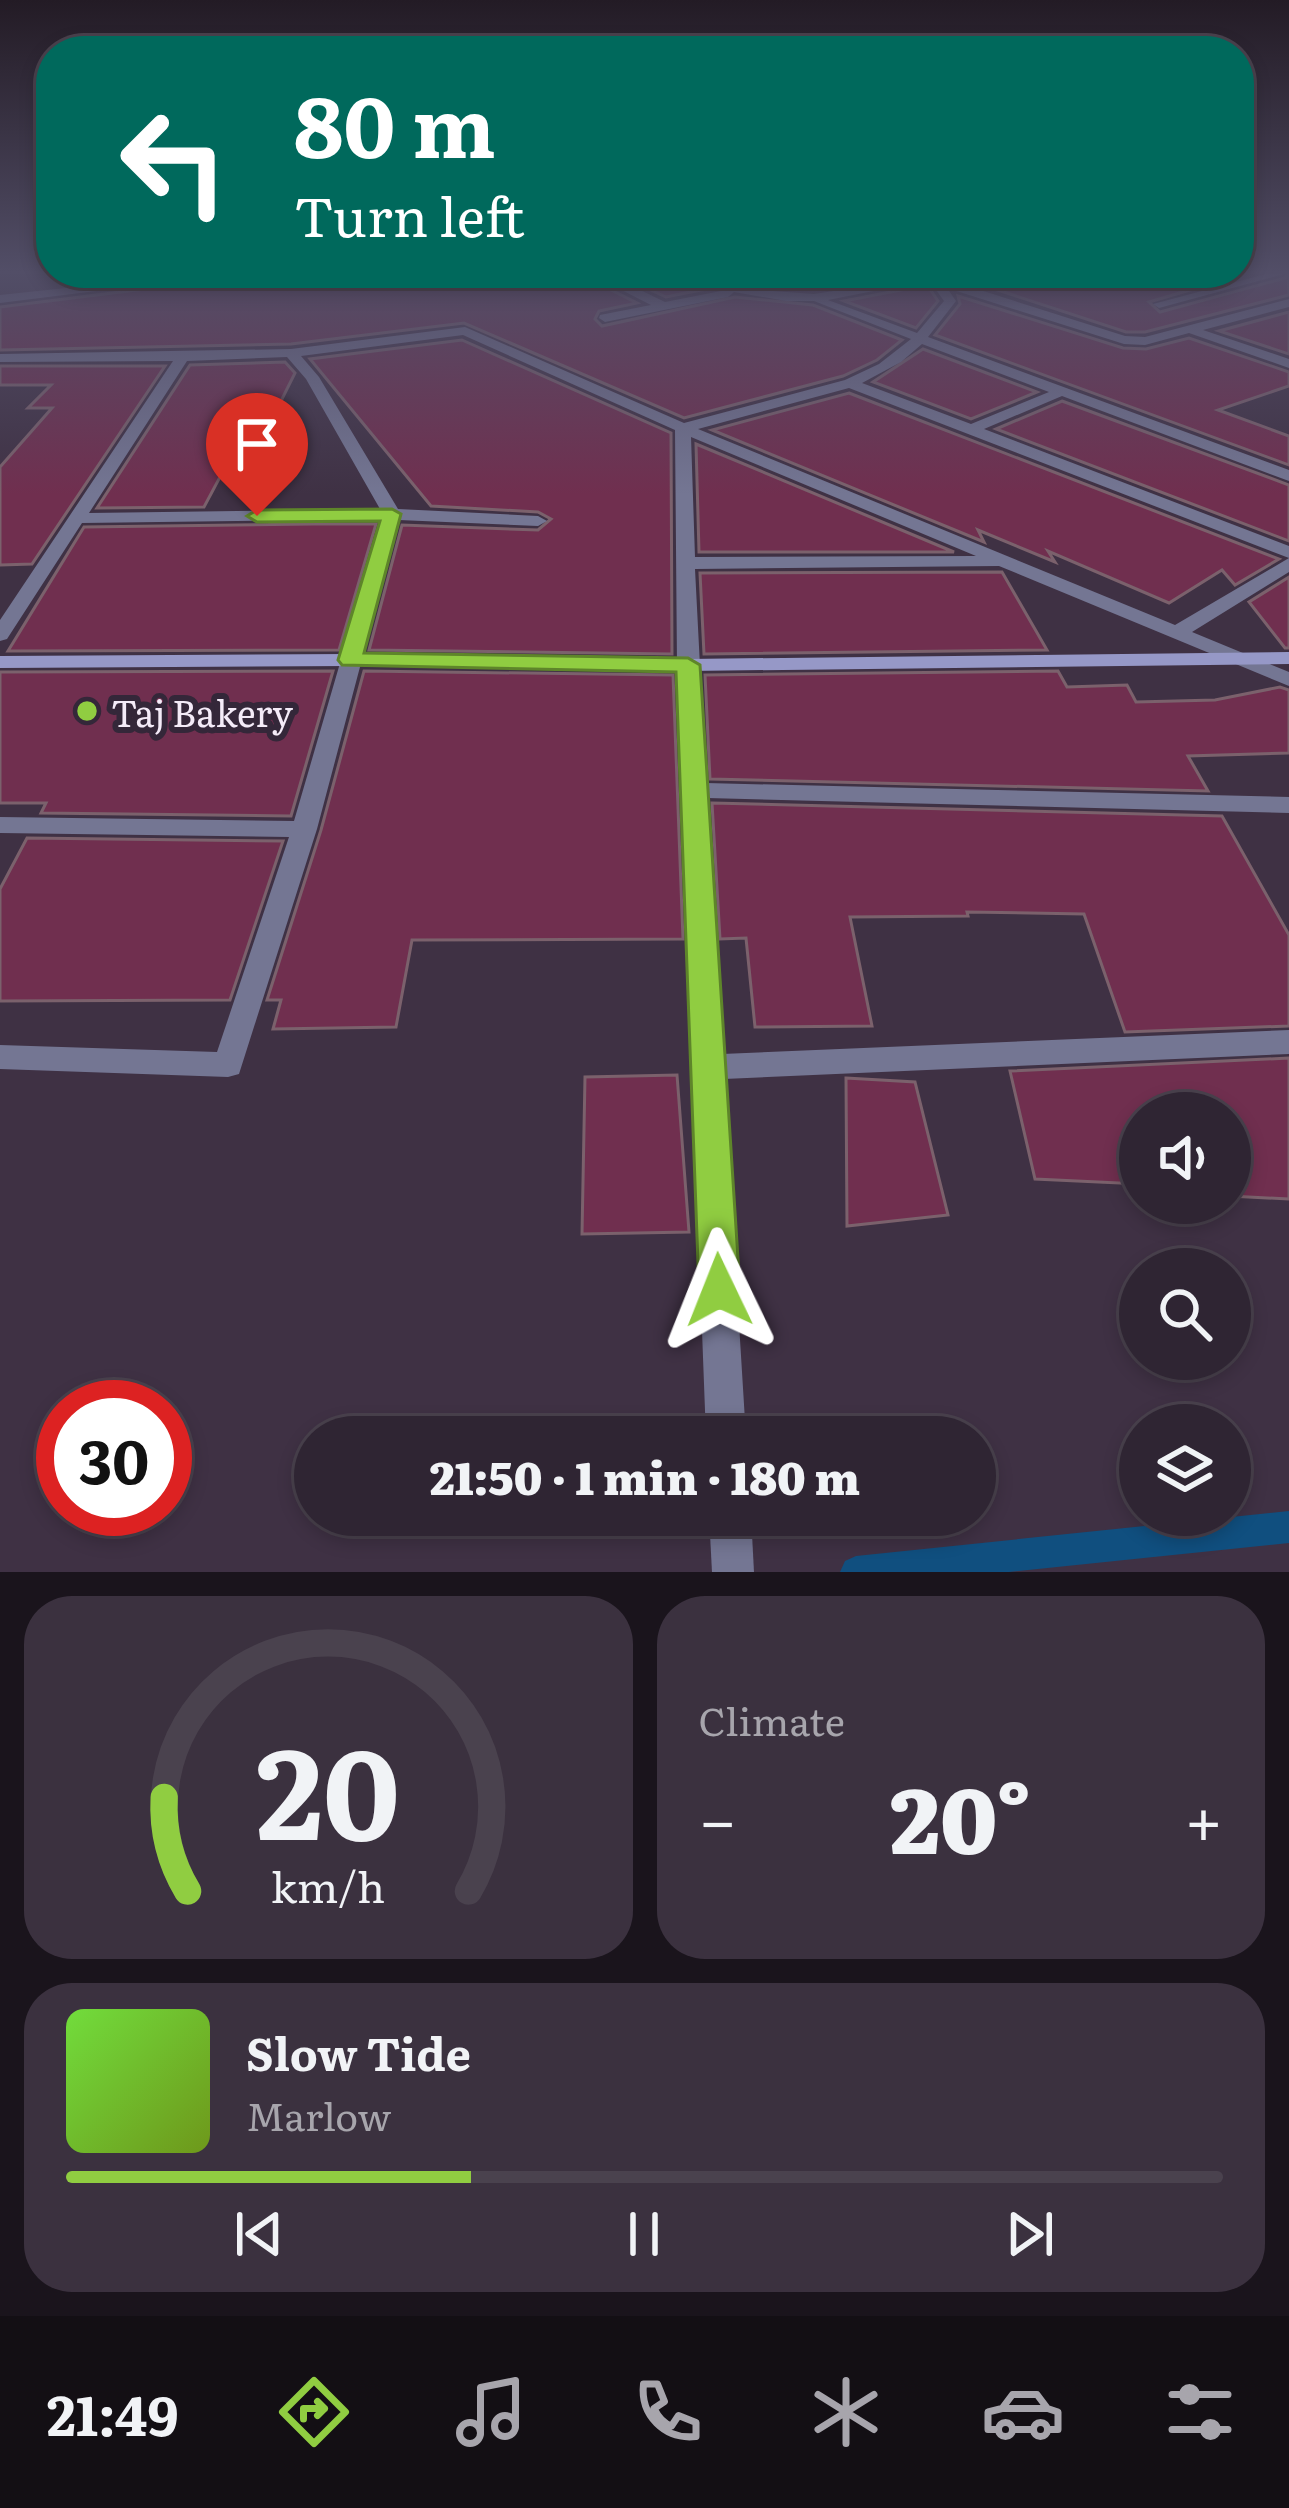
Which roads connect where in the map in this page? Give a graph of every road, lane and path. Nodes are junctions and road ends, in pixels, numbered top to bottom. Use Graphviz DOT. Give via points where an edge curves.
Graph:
graph roads {
  1 [pos="335,347"];
  2 [pos="502,347"];
  3 [pos="912,347"];
  4 [pos="946,347"];
  5 [pos="1242,347"];
  6 [pos="290,353"];
  7 [pos="183,357"];
  8 [pos="0,358"];
  9 [pos="1289,364"];
  10 [pos="850,383"];
  11 [pos="1064,391"];
  12 [pos="683,428"];
  13 [pos="972,429"];
  14 [pos="1289,476"];
  15 [pos="392,514"];
  16 [pos="77,518"];
  17 [pos="538,521"];
  18 [pos="1289,552"];
  19 [pos="684,562"];
  20 [pos="1008,562"];
  21 [pos="1289,564"];
  22 [pos="1178,632"];
  23 [pos="0,635"];
  24 [pos="1237,657"];
  25 [pos="1289,658"];
  26 [pos="350,660"];
  27 [pos="0,662"];
  28 [pos="688,665"];
  29 [pos="1289,680"];
  30 [pos="697,790"];
  31 [pos="1289,805"];
  32 [pos="0,825"];
  33 [pos="304,829"];
  34 [pos="1289,1042"];
  35 [pos="0,1057"];
  36 [pos="709,1067"];
  37 [pos="725,1416"];
  38 [pos="731,1536"];
  39 [pos="733,1572"];
  1 -- 6 [label="street"];
  2 -- 12 [label="street"];
  3 -- 10 [label="street" via="895,364"];
  4 -- 11 [label="street"];
  5 -- 9 [label="street"];
  6 -- 7 [label="street"];
  6 -- 15 [label="street"];
  7 -- 8 [label="street"];
  7 -- 16 [label="street"];
  10 -- 12 [label="street"];
  10 -- 13 [label="street"];
  11 -- 13 [label="street"];
  11 -- 14 [label="street"];
  12 -- 19 [label="street"];
  12 -- 20 [label="street"];
  13 -- 18 [label="street"];
  15 -- 16 [label="street"];
  15 -- 17 [label="street"];
  15 -- 26 [label="street"];
  16 -- 23 [label="street"];
  19 -- 20 [label="street"];
  19 -- 28 [label="street"];
  20 -- 22 [label="street"];
  21 -- 22 [label="street"];
  22 -- 24 [label="street"];
  24 -- 25 [label="street"];
  24 -- 28 [label="street"];
  24 -- 29 [label="street"];
  26 -- 27 [label="street"];
  26 -- 28 [label="street"];
  26 -- 33 [label="street"];
  28 -- 30 [label="street"];
  30 -- 31 [label="street"];
  30 -- 36 [label="street"];
  32 -- 33 [label="street"];
  33 -- 35 [label="street" via="228,1065"];
  34 -- 36 [label="street"];
  36 -- 37 [label="street"];
  38 -- 39 [label="street"];
}
